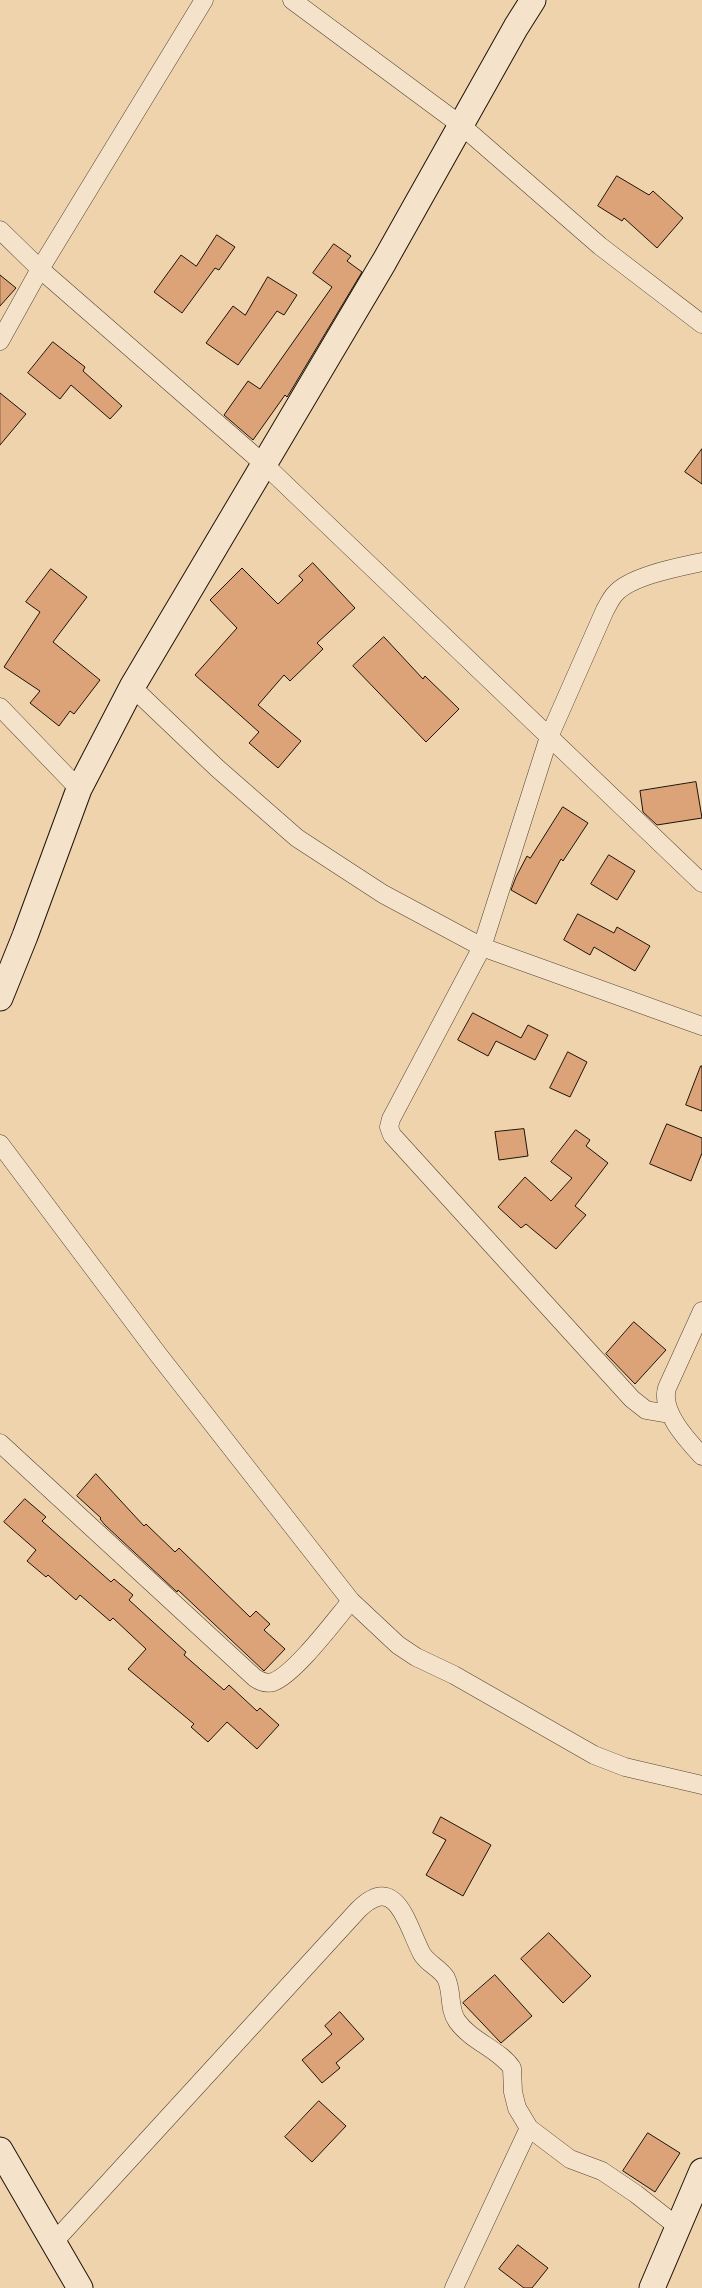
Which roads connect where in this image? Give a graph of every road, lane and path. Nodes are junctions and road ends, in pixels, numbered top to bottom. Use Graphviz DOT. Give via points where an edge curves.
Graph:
graph roads {
  1 [pos="204,0"];
  2 [pos="292,0"];
  3 [pos="533,0"];
  4 [pos="462,126"];
  5 [pos="0,230"];
  6 [pos="40,269"];
  7 [pos="702,324"];
  8 [pos="0,341"];
  9 [pos="265,465"];
  10 [pos="702,562"];
  11 [pos="132,687"];
  12 [pos="0,707"];
  13 [pos="550,737"];
  14 [pos="79,789"];
  15 [pos="702,883"];
  16 [pos="482,947"];
  17 [pos="0,998"];
  18 [pos="702,1026"];
  19 [pos="0,1144"];
  20 [pos="702,1311"];
  21 [pos="669,1414"];
  22 [pos="0,1443"];
  23 [pos="702,1456"];
  24 [pos="351,1601"];
  25 [pos="702,1785"];
  26 [pos="529,2128"];
  27 [pos="0,2150"];
  28 [pos="702,2171"];
  29 [pos="678,2228"];
  30 [pos="53,2243"];
  31 [pos="80,2288"];
  32 [pos="454,2288"];
  33 [pos="652,2288"];
  1 -- 6 [label="street"];
  2 -- 4 [label="street"];
  3 -- 4 [label="street"];
  4 -- 7 [label="street" via="600,246"];
  4 -- 9 [label="street"];
  5 -- 6 [label="street"];
  6 -- 8 [label="street"];
  6 -- 9 [label="street"];
  9 -- 11 [label="street"];
  9 -- 13 [label="street"];
  10 -- 13 [label="street" via="654,574 616,592 605,610"];
  11 -- 14 [label="street"];
  11 -- 16 [label="street" via="297,838 383,894"];
  12 -- 14 [label="street"];
  13 -- 15 [label="street"];
  13 -- 16 [label="street"];
  14 -- 17 [label="street"];
  16 -- 18 [label="street"];
  16 -- 21 [label="street" via="391,1119 392,1135 632,1399 646,1410"];
  19 -- 24 [label="street" via="157,1353"];
  20 -- 21 [label="street" via="667,1388"];
  21 -- 23 [label="street"];
  22 -- 24 [label="street" via="263,1682 275,1681 292,1669"];
  24 -- 25 [label="street" via="402,1649 454,1674 594,1755 625,1767"];
  26 -- 29 [label="street" via="570,2158 608,2175"];
  26 -- 30 [label="street" via="517,2108 512,2068 459,2023 451,2007 445,1977 425,1958 399,1906 390,1897 375,1897 358,1910"];
  26 -- 32 [label="street"];
  27 -- 30 [label="street"];
  28 -- 29 [label="street"];
  29 -- 33 [label="street"];
  30 -- 31 [label="street"];
}
